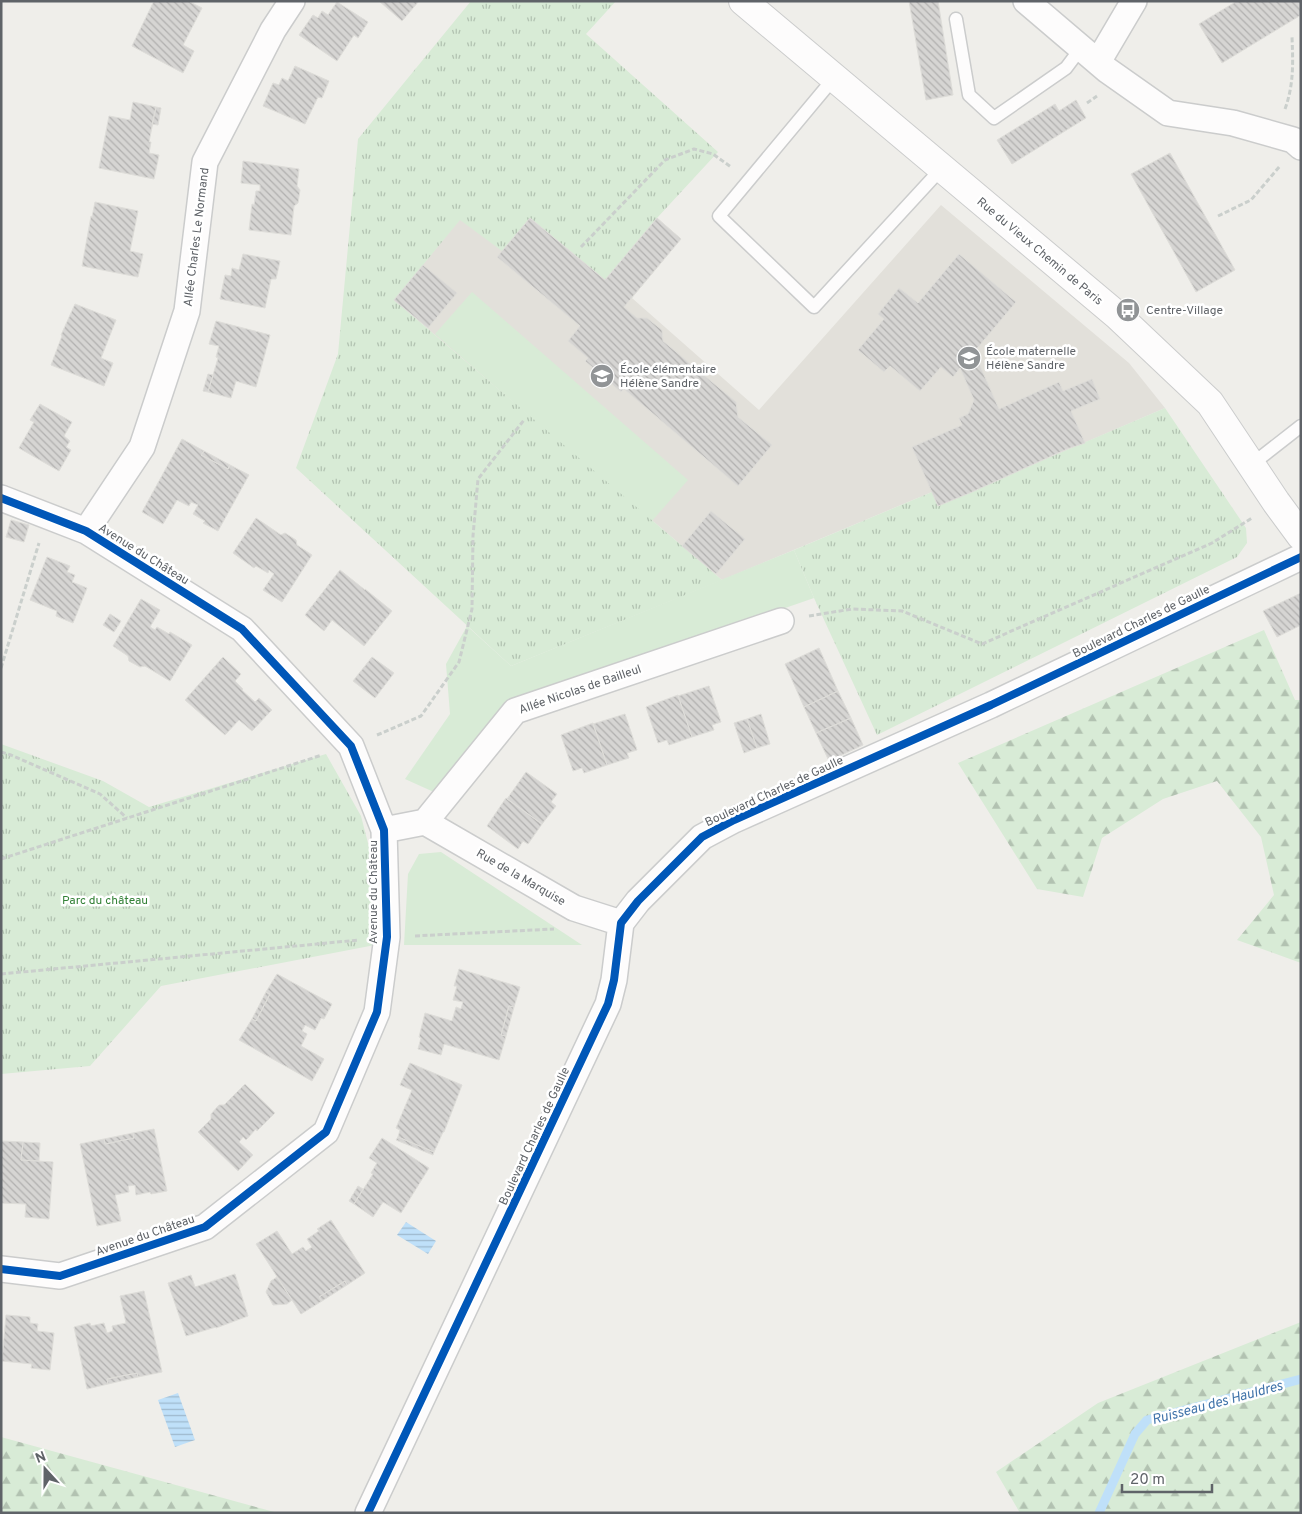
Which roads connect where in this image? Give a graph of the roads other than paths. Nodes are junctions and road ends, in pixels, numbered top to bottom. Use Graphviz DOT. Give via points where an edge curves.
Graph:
graph roads {
  1 [pos="292,1"];
  2 [pos="743,1"];
  3 [pos="1026,1"];
  4 [pos="1134,1"];
  5 [pos="956,19"];
  6 [pos="1090,55"];
  7 [pos="834,78"];
  8 [pos="1299,146"];
  9 [pos="942,168"];
  10 [pos="1298,429"];
  11 [pos="1251,465"];
  12 [pos="1,498"];
  13 [pos="86,531"];
  14 [pos="1301,536"];
  15 [pos="1301,557"];
  16 [pos="781,621"];
  17 [pos="424,822"];
  18 [pos="384,830"];
  19 [pos="621,923"];
  20 [pos="1,1269"];
  21 [pos="368,1513"];
  1 -- 13 [label="street, Allée Charles Le Normand" via="273,30 205,162 187,311 142,447"];
  2 -- 7 [label="street, Rue du Vieux Chemin de Paris"];
  3 -- 6 [label="street"];
  4 -- 6 [label="street"];
  5 -- 6 [label="lane" via="970,95 994,118"];
  6 -- 8 [label="street" via="1168,113 1233,123 1293,140"];
  7 -- 9 [label="street, Rue du Vieux Chemin de Paris"];
  7 -- 9 [label="lane" via="719,216 814,307"];
  9 -- 11 [label="street, Rue du Vieux Chemin de Paris" via="1118,316 1210,403"];
  10 -- 11 [label="lane"];
  11 -- 14 [label="street, Rue du Vieux Chemin de Paris"];
  12 -- 13 [label="street, Avenue du Château"];
  13 -- 18 [label="street, Avenue du Château" via="242,629 351,746"];
  15 -- 19 [label="street, Boulevard Charles de Gaulle" via="991,706 702,837 638,901"];
  16 -- 17 [label="street, Allée Nicolas de Bailleul" via="515,711"];
  17 -- 18 [label="street, Avenue du Château"];
  17 -- 19 [label="street, Rue de la Marquise" via="574,908"];
  18 -- 20 [label="street, Avenue du Château" via="387,937 377,1012 326,1132 205,1227 60,1276"];
  19 -- 21 [label="street, Boulevard Charles de Gaulle" via="608,1004"];
}
